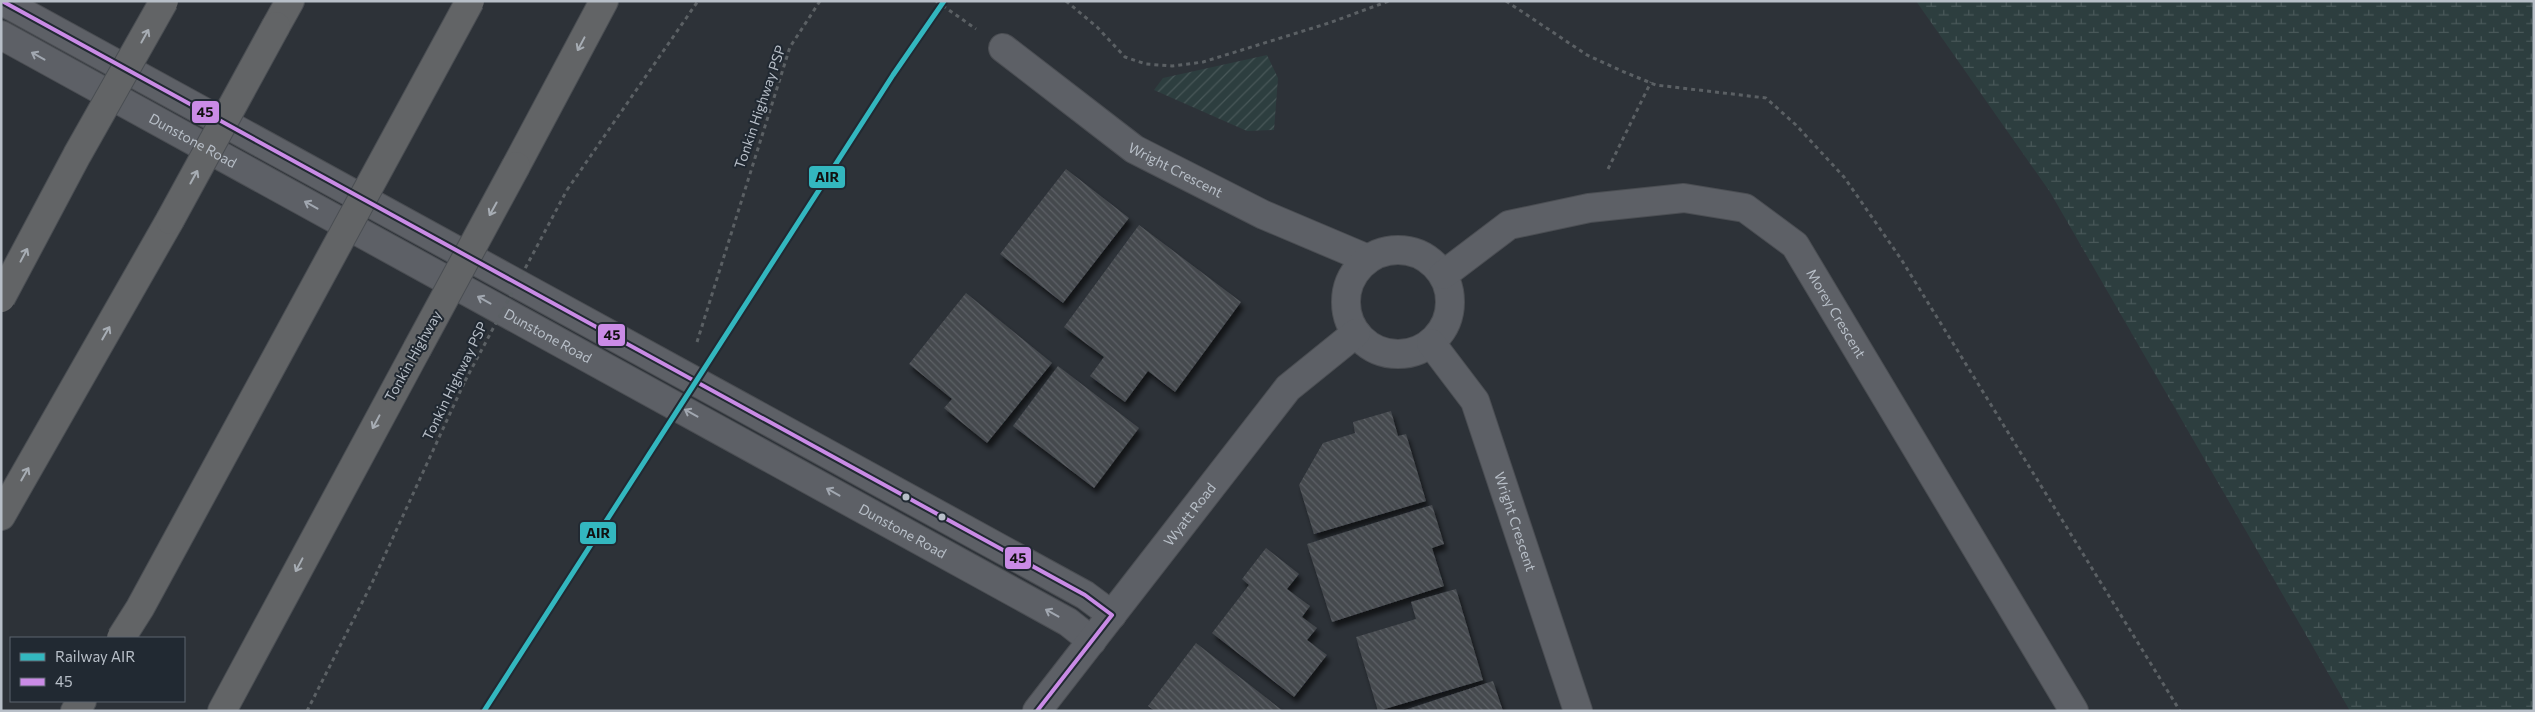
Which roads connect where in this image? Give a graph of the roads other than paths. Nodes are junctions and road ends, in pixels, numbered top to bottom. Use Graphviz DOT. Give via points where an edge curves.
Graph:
graph roads {
  1 [pos="2,1"];
  2 [pos="164,1"];
  3 [pos="290,1"];
  4 [pos="470,1"];
  5 [pos="604,1"];
  6 [pos="1,35"];
  7 [pos="1003,48"];
  8 [pos="1368,259"];
  9 [pos="1443,275"];
  10 [pos="1,298"];
  11 [pos="1356,333"];
  12 [pos="1431,343"];
  13 [pos="1,516"];
  14 [pos="1112,615"];
  15 [pos="122,637"];
  16 [pos="1092,640"];
  17 [pos="222,711"];
  18 [pos="1037,711"];
  19 [pos="1578,711"];
  20 [pos="2074,711"];
  1 -- 14 [label="street" via="1085,596"];
  10 -- 2 [label="highway, one-way, bridge"];
  13 -- 3 [label="highway, one-way, bridge" via="170,220"];
  4 -- 15 [label="highway, bridge"];
  5 -- 17 [label="highway, Tonkin Highway, one-way, bridge"];
  16 -- 6 [label="street, Dunstone Road, one-way" via="1060,617"];
  7 -- 8 [label="street, Wright Crescent" via="1134,149 1264,215"];
  8 -- 9 [label="street" via="1387,251 1409,251 1429,260"];
  8 -- 11 [label="street" via="1354,274 1346,294 1348,315"];
  9 -- 12 [label="street" via="1450,299 1449,312"];
  9 -- 20 [label="street, Morey Crescent" via="1509,225 1589,208 1684,198 1745,208 1795,245"];
  11 -- 12 [label="street" via="1378,350 1391,354 1412,352"];
  11 -- 14 [label="street, Wyatt Road" via="1288,388"];
  12 -- 19 [label="street, Wright Crescent" via="1475,401"];
  14 -- 16 [label="street, Wyatt Road"];
  16 -- 18 [label="street, Wyatt Road"];
}
